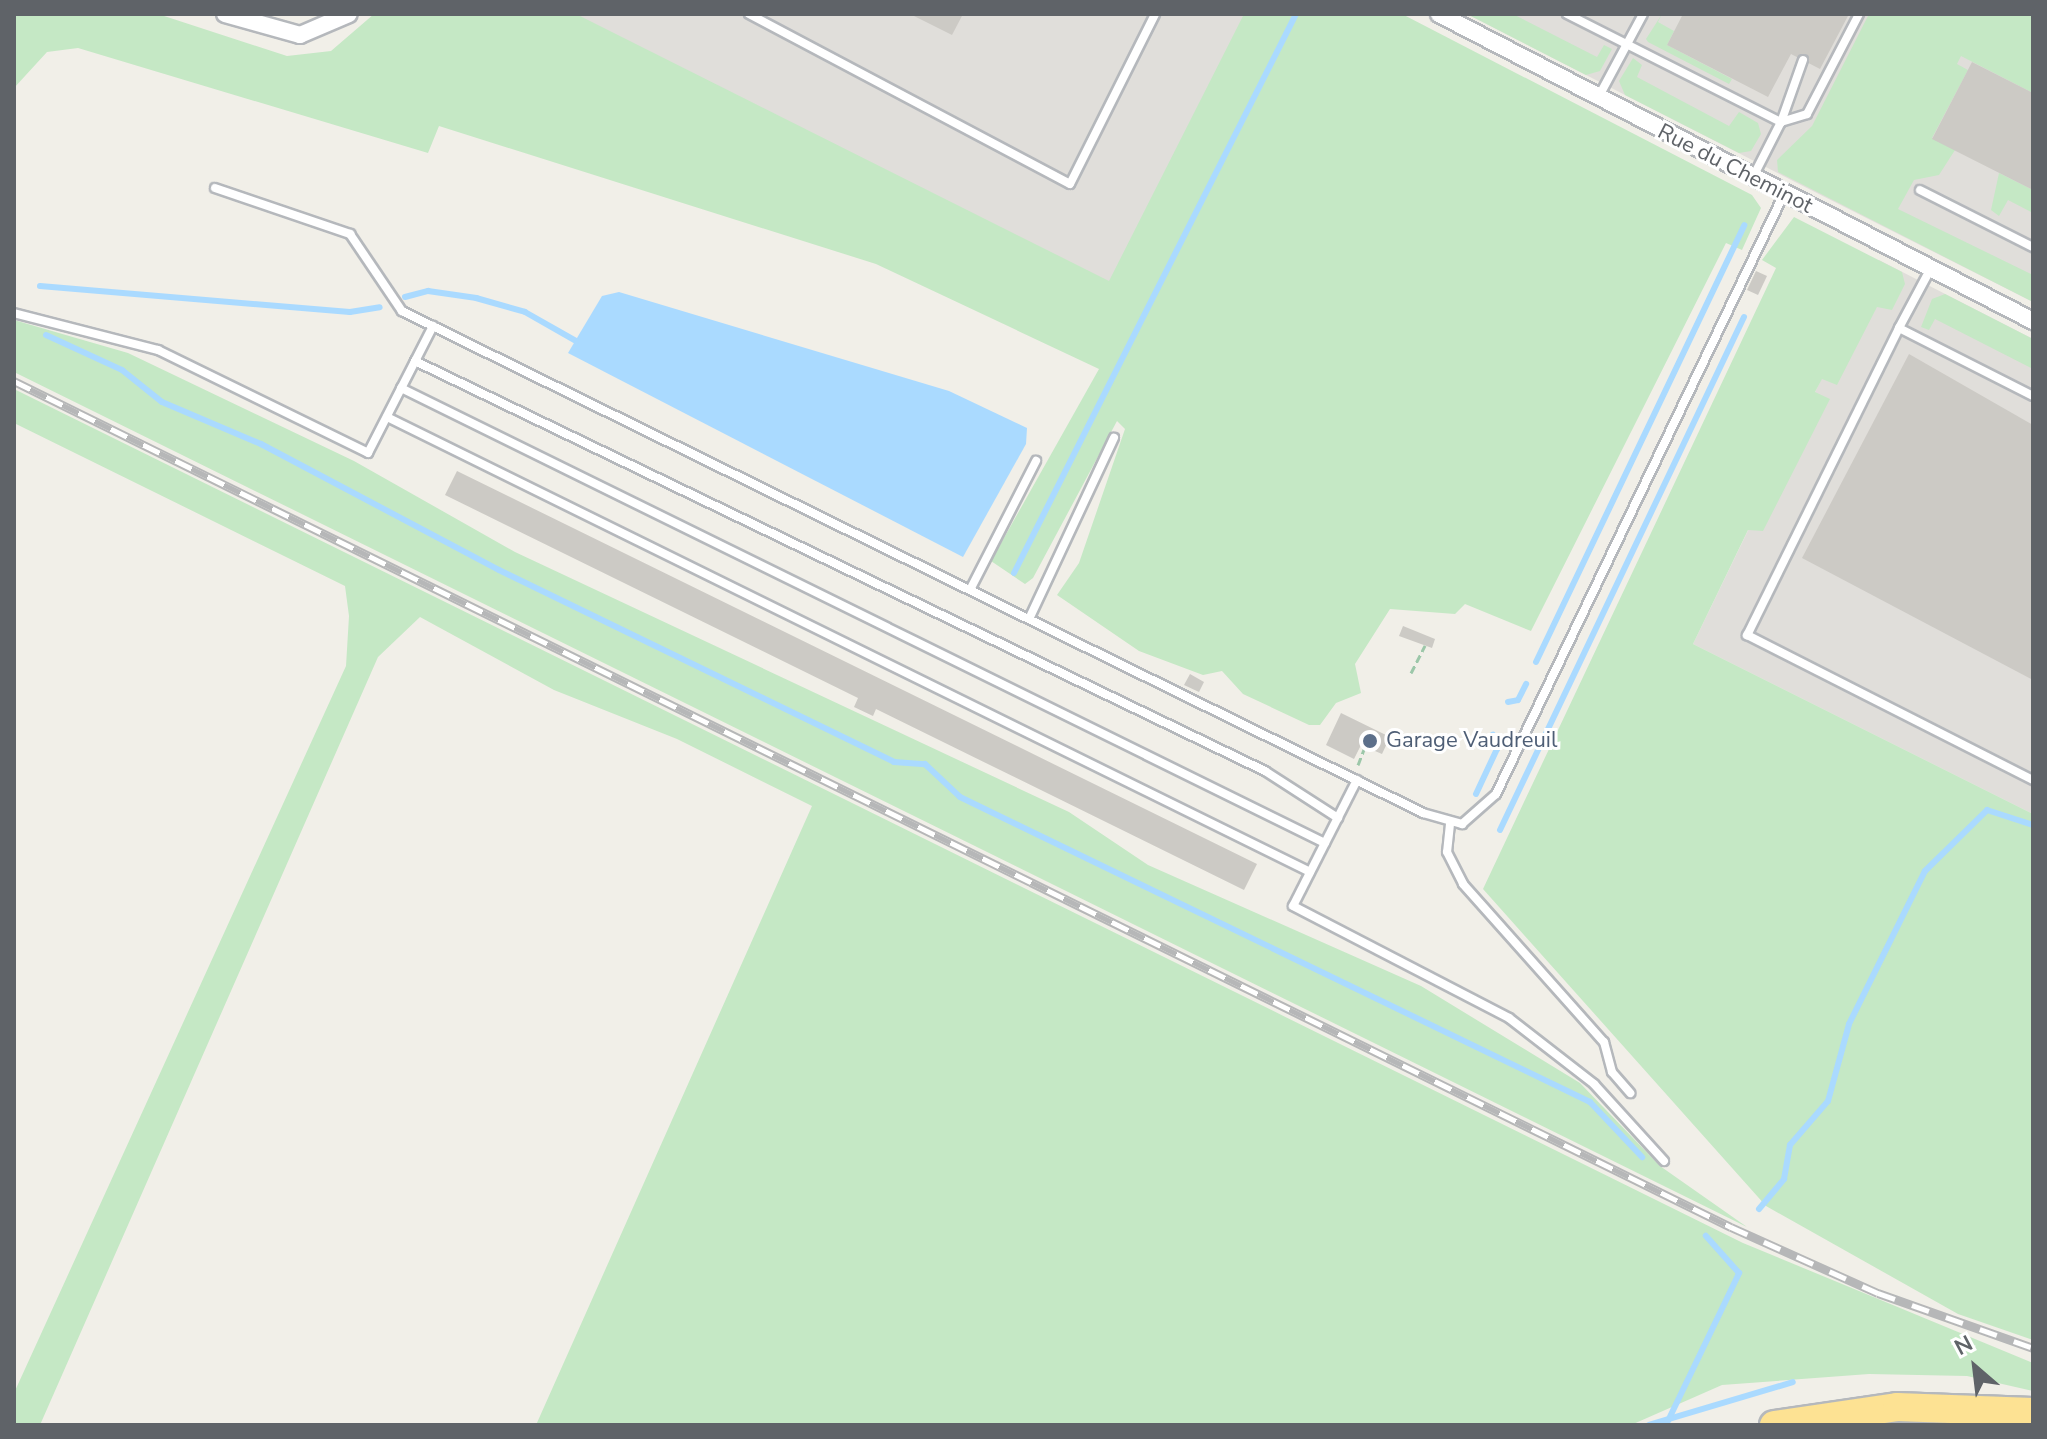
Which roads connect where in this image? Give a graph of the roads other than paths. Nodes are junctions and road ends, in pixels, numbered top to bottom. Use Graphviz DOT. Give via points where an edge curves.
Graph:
graph roads {
  1 [pos="225,14"];
  2 [pos="349,14"];
  3 [pos="749,14"];
  4 [pos="1155,14"];
  5 [pos="1439,14"];
  6 [pos="1567,14"];
  7 [pos="1643,14"];
  8 [pos="1859,14"];
  9 [pos="1627,44"];
  10 [pos="1803,60"];
  11 [pos="1598,98"];
  12 [pos="1781,122"];
  13 [pos="1752,177"];
  14 [pos="215,188"];
  15 [pos="1920,190"];
  16 [pos="1784,194"];
  17 [pos="2033,247"];
  18 [pos="1931,268"];
  19 [pos="14,313"];
  20 [pos="2033,321"];
  21 [pos="433,326"];
  22 [pos="1899,328"];
  23 [pos="415,361"];
  24 [pos="401,388"];
  25 [pos="2033,396"];
  26 [pos="387,417"];
  27 [pos="1114,438"];
  28 [pos="1036,461"];
  29 [pos="971,588"];
  30 [pos="1030,617"];
  31 [pos="1357,780"];
  32 [pos="2033,780"];
  33 [pos="1338,818"];
  34 [pos="1450,824"];
  35 [pos="1325,843"];
  36 [pos="1310,872"];
  37 [pos="1630,1093"];
  38 [pos="1664,1161"];
  39 [pos="2033,1412"];
  40 [pos="1774,1425"];
  1 -- 2 [label="street" via="300,35"];
  3 -- 4 [label="lane" via="1070,184"];
  5 -- 11 [label="street, Rue du Cheminot"];
  6 -- 9 [label="lane"];
  7 -- 9 [label="lane"];
  8 -- 12 [label="lane" via="1807,114"];
  9 -- 11 [label="lane"];
  9 -- 12 [label="lane"];
  10 -- 12 [label="lane"];
  11 -- 13 [label="street, Rue du Cheminot"];
  12 -- 13 [label="lane"];
  13 -- 16 [label="street, Rue du Cheminot"];
  14 -- 21 [label="lane" via="350,234 395,306"];
  15 -- 17 [label="lane"];
  16 -- 18 [label="street, Rue du Cheminot"];
  16 -- 34 [label="lane" via="1496,794 1473,819"];
  18 -- 20 [label="street, Rue du Cheminot"];
  18 -- 22 [label="lane"];
  19 -- 26 [label="lane" via="158,350 368,453"];
  21 -- 23 [label="lane"];
  21 -- 29 [label="lane"];
  22 -- 25 [label="lane"];
  22 -- 32 [label="lane" via="1747,635"];
  23 -- 24 [label="lane"];
  23 -- 33 [label="lane" via="1265,771"];
  24 -- 26 [label="lane"];
  24 -- 35 [label="lane"];
  26 -- 36 [label="lane"];
  27 -- 30 [label="lane"];
  28 -- 29 [label="lane"];
  29 -- 30 [label="lane"];
  30 -- 31 [label="lane"];
  31 -- 33 [label="lane"];
  31 -- 34 [label="lane"];
  33 -- 35 [label="lane"];
  34 -- 37 [label="lane" via="1447,852 1463,884 1604,1042 1612,1072"];
  35 -- 36 [label="lane"];
  36 -- 38 [label="lane" via="1293,906 1509,1018 1594,1084"];
  39 -- 40 [label="highway" via="1897,1407"];
}
